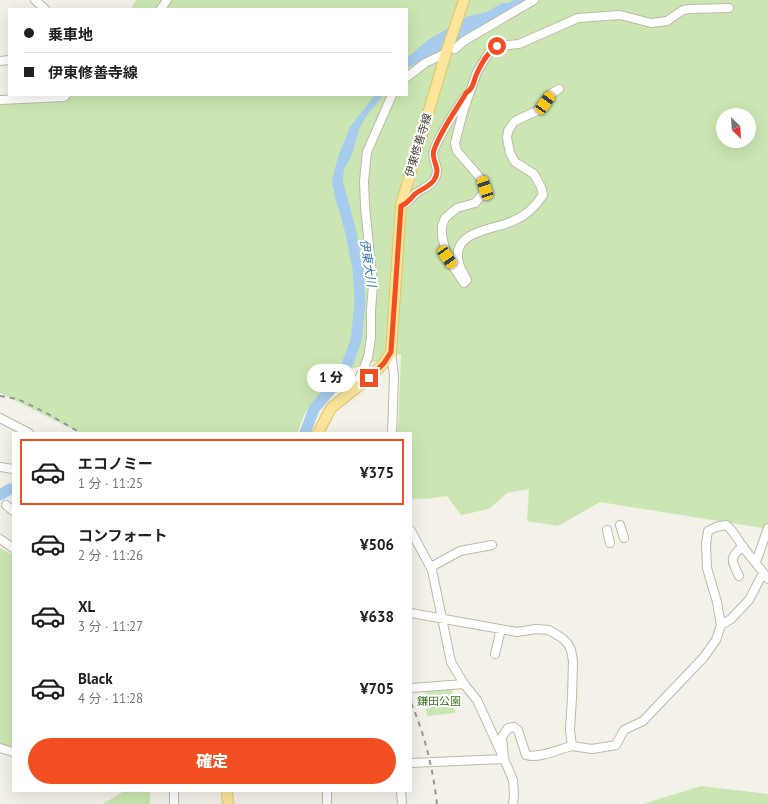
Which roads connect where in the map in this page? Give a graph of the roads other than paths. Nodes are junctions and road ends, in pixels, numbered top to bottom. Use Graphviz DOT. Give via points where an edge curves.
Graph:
graph roads {
  1 [pos="35,0"];
  2 [pos="464,0"];
  3 [pos="534,0"];
  4 [pos="44,8"];
  5 [pos="729,8"];
  6 [pos="450,49"];
  7 [pos="408,76"];
  8 [pos="471,90"];
  9 [pos="559,90"];
  10 [pos="65,96"];
  11 [pos="392,96"];
  12 [pos="0,100"];
  13 [pos="401,206"];
  14 [pos="391,352"];
  15 [pos="349,394"];
  16 [pos="0,418"];
  17 [pos="27,432"];
  18 [pos="319,432"];
  19 [pos="392,432"];
  20 [pos="0,467"];
  21 [pos="12,469"];
  22 [pos="6,505"];
  23 [pos="12,510"];
  24 [pos="620,525"];
  25 [pos="768,528"];
  26 [pos="607,530"];
  27 [pos="412,533"];
  28 [pos="624,538"];
  29 [pos="0,539"];
  30 [pos="610,543"];
  31 [pos="492,545"];
  32 [pos="742,546"];
  33 [pos="12,547"];
  34 [pos="756,562"];
  35 [pos="431,568"];
  36 [pos="739,576"];
  37 [pos="766,576"];
  38 [pos="412,613"];
  39 [pos="443,618"];
  40 [pos="721,626"];
  41 [pos="502,629"];
  42 [pos="495,654"];
  43 [pos="464,684"];
  44 [pos="412,688"];
  45 [pos="572,746"];
  46 [pos="0,748"];
  47 [pos="12,752"];
  48 [pos="504,759"];
  49 [pos="412,763"];
  50 [pos="174,792"];
  51 [pos="227,792"];
  52 [pos="327,792"];
  53 [pos="401,792"];
  54 [pos="174,804"];
  55 [pos="228,804"];
  56 [pos="327,804"];
  57 [pos="402,804"];
  58 [pos="513,804"];
  1 -- 4 [label="street"];
  2 -- 6 [label="main road, 伊東修善寺線"];
  3 -- 6 [label="street"];
  5 -- 8 [label="street" via="683,10 667,21 651,23 620,15 578,18 518,44 497,46 490,51 477,72"];
  6 -- 7 [label="street"];
  6 -- 13 [label="main road, 伊東修善寺線"];
  8 -- 9 [label="street" via="455,143 457,151 482,180 485,188 475,203 457,208 445,218 442,226 447,257 464,283 467,280 459,264 460,244 468,236 514,221 537,205 543,195 534,174 515,162 510,153 508,131 514,122 537,111 551,94"];
  8 -- 13 [label="street" via="466,93 432,152 437,169 436,178 408,203"];
  10 -- 12 [label="street"];
  11 -- 15 [label="street" via="367,152 364,181 373,286 372,338 362,373"];
  13 -- 14 [label="main road, 伊東修善寺線"];
  14 -- 15 [label="main road" via="384,363"];
  14 -- 19 [label="street" via="394,376"];
  15 -- 18 [label="main road" via="331,408"];
  16 -- 17 [label="street"];
  20 -- 21 [label="street"];
  22 -- 23 [label="street"];
  24 -- 28 [label="street"];
  25 -- 34 [label="street"];
  26 -- 30 [label="street"];
  27 -- 35 [label="street"];
  29 -- 33 [label="street"];
  31 -- 35 [label="street" via="460,552"];
  32 -- 34 [label="street"];
  32 -- 36 [label="street" via="732,558"];
  32 -- 40 [label="street" via="732,530 726,526 708,530 707,568"];
  34 -- 37 [label="street"];
  35 -- 39 [label="street"];
  37 -- 40 [label="street" via="749,600"];
  38 -- 39 [label="street"];
  39 -- 41 [label="street"];
  39 -- 43 [label="street" via="451,662"];
  40 -- 45 [label="street" via="716,640 704,657 644,721 624,730 616,744 592,749"];
  41 -- 42 [label="street"];
  41 -- 45 [label="street" via="517,632 549,630 568,644 573,661 570,730"];
  43 -- 44 [label="street"];
  43 -- 48 [label="street" via="476,700"];
  45 -- 48 [label="street" via="537,756 526,755 518,730 514,727 508,728 502,737"];
  46 -- 47 [label="street"];
  48 -- 49 [label="street"];
  48 -- 58 [label="street" via="512,780"];
  50 -- 54 [label="street"];
  51 -- 55 [label="main road"];
  52 -- 56 [label="street"];
  53 -- 57 [label="street"];
}
